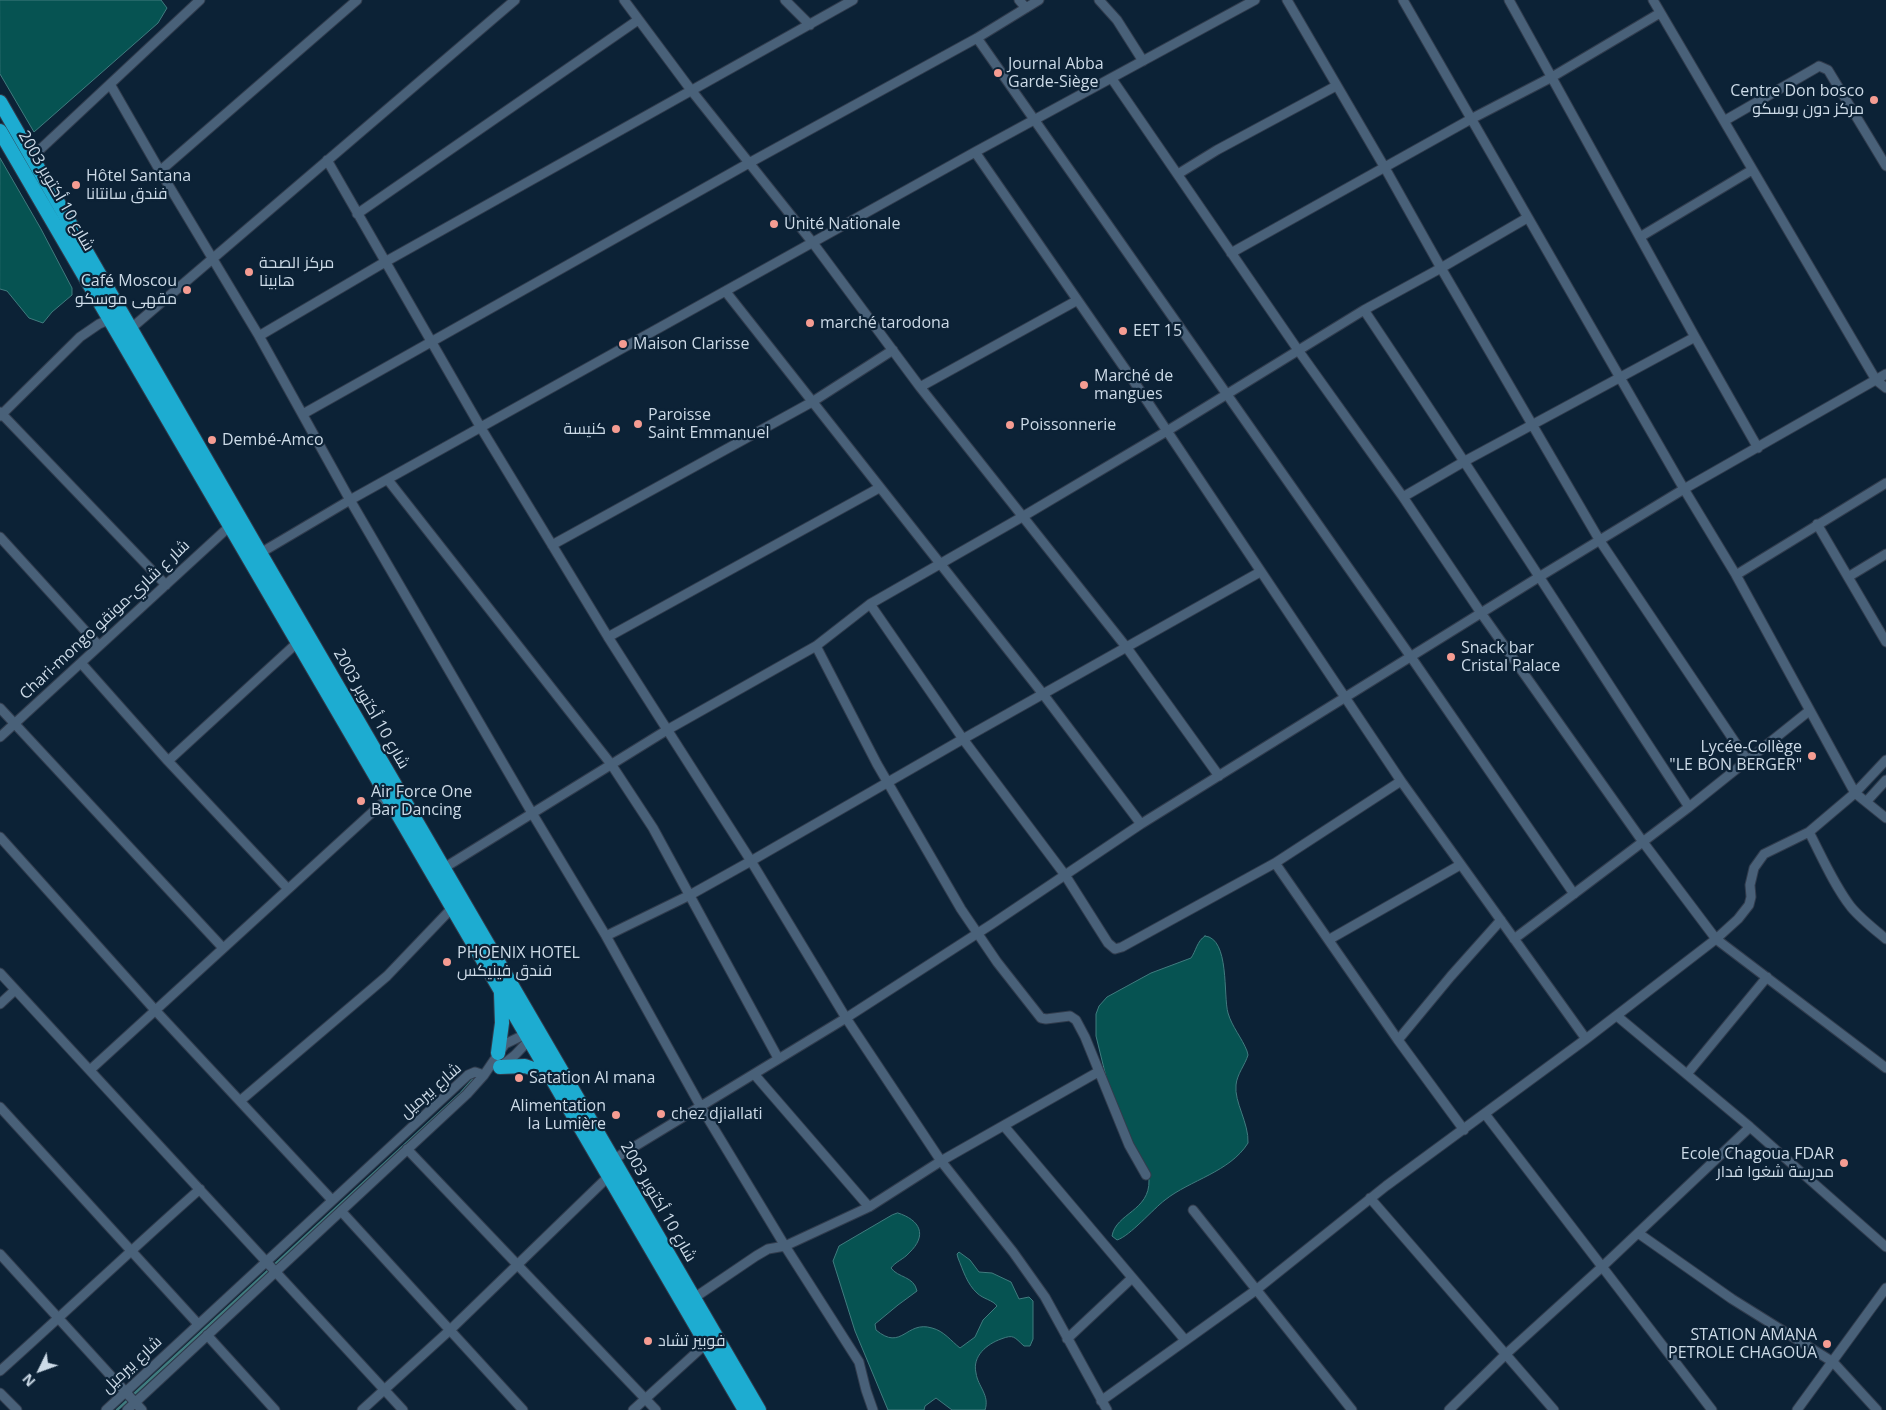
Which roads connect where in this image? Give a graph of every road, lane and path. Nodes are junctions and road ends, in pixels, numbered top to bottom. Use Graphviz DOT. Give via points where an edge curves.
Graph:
graph roads {
  1 [pos="200,0"];
  2 [pos="357,0"];
  3 [pos="515,0"];
  4 [pos="624,0"];
  5 [pos="785,0"];
  6 [pos="853,0"];
  7 [pos="1020,0"];
  8 [pos="1039,0"];
  9 [pos="1099,0"];
  10 [pos="1255,0"];
  11 [pos="1287,0"];
  12 [pos="1403,0"];
  13 [pos="1509,0"];
  14 [pos="1653,0"];
  15 [pos="1026,8"];
  16 [pos="1660,13"];
  17 [pos="638,20"];
  18 [pos="810,24"];
  19 [pos="977,38"];
  20 [pos="1143,61"];
  21 [pos="1552,76"];
  22 [pos="1112,78"];
  23 [pos="110,84"];
  24 [pos="1336,86"];
  25 [pos="691,90"];
  26 [pos="0,102"];
  27 [pos="1471,119"];
  28 [pos="1034,120"];
  29 [pos="1724,121"];
  30 [pos="0,131"];
  31 [pos="975,152"];
  32 [pos="32,157"];
  33 [pos="327,160"];
  34 [pos="748,163"];
  35 [pos="1886,166"];
  36 [pos="1385,168"];
  37 [pos="1752,170"];
  38 [pos="160,171"];
  39 [pos="1178,174"];
  40 [pos="357,214"];
  41 [pos="1527,218"];
  42 [pos="1640,237"];
  43 [pos="813,243"];
  44 [pos="1231,253"];
  45 [pos="212,260"];
  46 [pos="385,262"];
  47 [pos="1441,268"];
  48 [pos="726,292"];
  49 [pos="1076,300"];
  50 [pos="1364,310"];
  51 [pos="116,317"];
  52 [pos="126,333"];
  53 [pos="259,336"];
  54 [pos="1694,337"];
  55 [pos="431,342"];
  56 [pos="893,350"];
  57 [pos="1298,350"];
  58 [pos="1886,374"];
  59 [pos="1620,378"];
  60 [pos="1876,380"];
  61 [pos="920,386"];
  62 [pos="1886,388"];
  63 [pos="1226,395"];
  64 [pos="812,402"];
  65 [pos="1,414"];
  66 [pos="303,414"];
  67 [pos="1534,424"];
  68 [pos="481,428"];
  69 [pos="1167,431"];
  70 [pos="1758,448"];
  71 [pos="1465,461"];
  72 [pos="388,480"];
  73 [pos="1886,483"];
  74 [pos="879,488"];
  75 [pos="1684,489"];
  76 [pos="1403,497"];
  77 [pos="350,500"];
  78 [pos="1022,517"];
  79 [pos="1817,524"];
  80 [pos="231,526"];
  81 [pos="0,537"];
  82 [pos="1600,541"];
  83 [pos="552,545"];
  84 [pos="1886,554"];
  85 [pos="255,556"];
  86 [pos="940,564"];
  87 [pos="1260,572"];
  88 [pos="1736,575"];
  89 [pos="1538,577"];
  90 [pos="1848,577"];
  91 [pos="166,585"];
  92 [pos="870,604"];
  93 [pos="1481,613"];
  94 [pos="1886,621"];
  95 [pos="1877,626"];
  96 [pos="608,637"];
  97 [pos="298,642"];
  98 [pos="1886,642"];
  99 [pos="99,646"];
  100 [pos="816,646"];
  101 [pos="1127,648"];
  102 [pos="1411,657"];
  103 [pos="81,663"];
  104 [pos="1044,694"];
  105 [pos="1345,698"];
  106 [pos="0,708"];
  107 [pos="1809,711"];
  108 [pos="15,724"];
  109 [pos="667,730"];
  110 [pos="0,737"];
  111 [pos="962,739"];
  112 [pos="1747,760"];
  113 [pos="1886,760"];
  114 [pos="168,761"];
  115 [pos="611,764"];
  116 [pos="1219,776"];
  117 [pos="1886,780"];
  118 [pos="1402,781"];
  119 [pos="888,782"];
  120 [pos="1855,793"];
  121 [pos="389,797"];
  122 [pos="1866,802"];
  123 [pos="1689,807"];
  124 [pos="532,813"];
  125 [pos="1886,818"];
  126 [pos="1142,824"];
  127 [pos="1808,832"];
  128 [pos="0,837"];
  129 [pos="1644,842"];
  130 [pos="751,862"];
  131 [pos="1275,863"];
  132 [pos="1460,865"];
  133 [pos="439,871"];
  134 [pos="1065,875"];
  135 [pos="288,889"];
  136 [pos="1574,894"];
  137 [pos="690,895"];
  138 [pos="453,907"];
  139 [pos="1501,920"];
  140 [pos="977,934"];
  141 [pos="606,936"];
  142 [pos="1886,938"];
  143 [pos="1330,939"];
  144 [pos="1514,939"];
  145 [pos="1716,940"];
  146 [pos="223,948"];
  147 [pos="0,974"];
  148 [pos="1767,977"];
  149 [pos="15,990"];
  150 [pos="501,993"];
  151 [pos="0,1004"];
  152 [pos="155,1010"];
  153 [pos="1617,1016"];
  154 [pos="846,1018"];
  155 [pos="532,1034"];
  156 [pos="1586,1039"];
  157 [pos="1398,1040"];
  158 [pos="778,1058"];
  159 [pos="499,1060"];
  160 [pos="1886,1068"];
  161 [pos="90,1070"];
  162 [pos="1098,1072"];
  163 [pos="754,1074"];
  164 [pos="1687,1074"];
  165 [pos="484,1075"];
  166 [pos="550,1075"];
  167 [pos="240,1101"];
  168 [pos="0,1107"];
  169 [pos="701,1107"];
  170 [pos="1485,1114"];
  171 [pos="1004,1126"];
  172 [pos="1750,1128"];
  173 [pos="1464,1130"];
  174 [pos="407,1149"];
  175 [pos="941,1161"];
  176 [pos="608,1168"];
  177 [pos="1146,1174"];
  178 [pos="200,1189"];
  179 [pos="1370,1198"];
  180 [pos="332,1200"];
  181 [pos="870,1207"];
  182 [pos="1193,1210"];
  183 [pos="341,1211"];
  184 [pos="1638,1233"];
  185 [pos="784,1246"];
  186 [pos="1886,1247"];
  187 [pos="131,1250"];
  188 [pos="0,1254"];
  189 [pos="266,1261"];
  190 [pos="518,1264"];
  191 [pos="1602,1266"];
  192 [pos="276,1271"];
  193 [pos="1132,1278"];
  194 [pos="1886,1288"];
  195 [pos="1256,1290"];
  196 [pos="694,1298"];
  197 [pos="59,1318"];
  198 [pos="198,1324"];
  199 [pos="450,1330"];
  200 [pos="207,1335"];
  201 [pos="1067,1339"];
  202 [pos="711,1340"];
  203 [pos="1184,1340"];
  204 [pos="1506,1354"];
  205 [pos="1832,1362"];
  206 [pos="0,1371"];
  207 [pos="384,1390"];
  208 [pos="125,1392"];
  209 [pos="0,1393"];
  210 [pos="646,1398"];
  211 [pos="1101,1401"];
  212 [pos="135,1402"];
  213 [pos="17,1410"];
  214 [pos="106,1410"];
  215 [pos="127,1410"];
  216 [pos="142,1410"];
  217 [pos="275,1410"];
  218 [pos="362,1410"];
  219 [pos="403,1410"];
  220 [pos="523,1410"];
  221 [pos="633,1410"];
  222 [pos="656,1410"];
  223 [pos="745,1410"];
  224 [pos="759,1410"];
  225 [pos="873,1410"];
  226 [pos="1106,1410"];
  227 [pos="1352,1410"];
  228 [pos="1449,1410"];
  229 [pos="1554,1410"];
  230 [pos="1712,1410"];
  231 [pos="1797,1410"];
  232 [pos="1877,1410"];
  1 -- 23 [label="street"];
  2 -- 38 [label="street"];
  3 -- 33 [label="street"];
  4 -- 17 [label="street"];
  5 -- 18 [label="street"];
  6 -- 18 [label="street"];
  7 -- 15 [label="street"];
  8 -- 15 [label="street"];
  9 -- 20 [label="street" via="1117,20"];
  10 -- 20 [label="street"];
  11 -- 24 [label="street"];
  12 -- 27 [label="street"];
  13 -- 21 [label="street"];
  14 -- 16 [label="street"];
  15 -- 19 [label="street"];
  16 -- 21 [label="street"];
  16 -- 29 [label="street"];
  17 -- 25 [label="street"];
  17 -- 40 [label="street"];
  18 -- 25 [label="street"];
  19 -- 28 [label="street"];
  19 -- 34 [label="street"];
  20 -- 22 [label="street"];
  21 -- 27 [label="street"];
  21 -- 42 [label="street"];
  22 -- 28 [label="street"];
  22 -- 39 [label="street"];
  23 -- 32 [label="street"];
  23 -- 38 [label="street"];
  24 -- 36 [label="street"];
  24 -- 39 [label="street"];
  25 -- 34 [label="street"];
  25 -- 46 [label="street"];
  26 -- 32 [label="highway, شارع 10 أكتوبر 2003"];
  27 -- 36 [label="street"];
  27 -- 41 [label="street"];
  28 -- 31 [label="street"];
  28 -- 63 [label="street"];
  29 -- 35 [label="street" via="1816,68 1824,67"];
  29 -- 37 [label="street"];
  30 -- 51 [label="highway, شارع 10 أكتوبر 2003"];
  31 -- 43 [label="street"];
  31 -- 49 [label="street"];
  32 -- 51 [label="highway, شارع 10 أكتوبر 2003"];
  33 -- 40 [label="street"];
  33 -- 45 [label="street"];
  34 -- 43 [label="street"];
  34 -- 55 [label="street"];
  36 -- 44 [label="street"];
  36 -- 47 [label="street"];
  37 -- 42 [label="street"];
  37 -- 60 [label="street"];
  38 -- 45 [label="street"];
  39 -- 44 [label="street"];
  40 -- 46 [label="street"];
  41 -- 47 [label="street"];
  41 -- 59 [label="street"];
  42 -- 54 [label="street"];
  43 -- 48 [label="street"];
  43 -- 56 [label="street"];
  44 -- 57 [label="street"];
  45 -- 52 [label="street"];
  45 -- 53 [label="street"];
  46 -- 53 [label="street"];
  46 -- 55 [label="street"];
  47 -- 50 [label="street"];
  47 -- 67 [label="street"];
  48 -- 64 [label="street"];
  48 -- 68 [label="street"];
  49 -- 61 [label="street"];
  49 -- 69 [label="street"];
  50 -- 57 [label="street"];
  50 -- 71 [label="street"];
  51 -- 52 [label="highway, شارع 10 أكتوبر 2003"];
  51 -- 65 [label="street" via="80,337"];
  52 -- 80 [label="highway, شارع 10 أكتوبر 2003"];
  52 -- 85 [label="highway, شارع 10 أكتوبر 2003"];
  53 -- 66 [label="street"];
  54 -- 59 [label="street"];
  54 -- 70 [label="street"];
  55 -- 66 [label="street"];
  55 -- 68 [label="street"];
  56 -- 61 [label="street"];
  56 -- 64 [label="street"];
  57 -- 63 [label="street"];
  57 -- 76 [label="street"];
  58 -- 60 [label="street"];
  59 -- 67 [label="street"];
  59 -- 75 [label="street"];
  60 -- 62 [label="street"];
  60 -- 70 [label="street"];
  61 -- 78 [label="street"];
  63 -- 69 [label="street"];
  63 -- 102 [label="street"];
  64 -- 74 [label="street"];
  64 -- 83 [label="street"];
  65 -- 91 [label="street"];
  66 -- 77 [label="street"];
  67 -- 71 [label="street"];
  67 -- 82 [label="street"];
  68 -- 72 [label="street"];
  68 -- 83 [label="street"];
  69 -- 78 [label="street"];
  69 -- 87 [label="street"];
  70 -- 75 [label="street"];
  71 -- 76 [label="street"];
  71 -- 89 [label="street"];
  72 -- 77 [label="street"];
  72 -- 115 [label="street"];
  73 -- 79 [label="street"];
  74 -- 86 [label="street"];
  74 -- 96 [label="street"];
  75 -- 82 [label="street"];
  75 -- 88 [label="street"];
  76 -- 93 [label="street"];
  77 -- 85 [label="street"];
  77 -- 124 [label="street"];
  78 -- 86 [label="street"];
  78 -- 101 [label="street"];
  79 -- 88 [label="street"];
  79 -- 90 [label="street"];
  80 -- 85 [label="highway, شارع 10 أكتوبر 2003"];
  80 -- 91 [label="street, Chari-mongo شار ع شاري-مونقو"];
  81 -- 99 [label="street"];
  82 -- 89 [label="street"];
  82 -- 112 [label="street"];
  83 -- 96 [label="street"];
  84 -- 90 [label="street"];
  85 -- 97 [label="highway, شارع 10 أكتوبر 2003"];
  85 -- 133 [label="highway, شارع 10 أكتوبر 2003"];
  86 -- 92 [label="street"];
  86 -- 104 [label="street"];
  87 -- 101 [label="street"];
  87 -- 105 [label="street"];
  88 -- 107 [label="street"];
  89 -- 93 [label="street"];
  89 -- 123 [label="street"];
  90 -- 95 [label="street"];
  91 -- 99 [label="street, Chari-mongo شار ع شاري-مونقو"];
  92 -- 100 [label="street"];
  92 -- 111 [label="street"];
  93 -- 102 [label="street"];
  93 -- 129 [label="street"];
  94 -- 95 [label="street"];
  95 -- 98 [label="street"];
  96 -- 109 [label="street"];
  97 -- 114 [label="street"];
  97 -- 121 [label="highway, شارع 10 أكتوبر 2003"];
  99 -- 103 [label="street, Chari-mongo شار ع شاري-مونقو"];
  100 -- 109 [label="street"];
  100 -- 119 [label="street"];
  101 -- 104 [label="street"];
  101 -- 116 [label="street"];
  102 -- 105 [label="street"];
  102 -- 136 [label="street"];
  103 -- 108 [label="street, Chari-mongo شار ع شاري-مونقو"];
  103 -- 114 [label="street"];
  104 -- 111 [label="street"];
  104 -- 126 [label="street"];
  105 -- 116 [label="street"];
  105 -- 118 [label="street"];
  106 -- 108 [label="street"];
  107 -- 112 [label="street"];
  107 -- 120 [label="street"];
  108 -- 110 [label="street, Chari-mongo شار ع شاري-مونقو"];
  108 -- 146 [label="street"];
  109 -- 115 [label="street"];
  109 -- 130 [label="street"];
  111 -- 119 [label="street"];
  111 -- 134 [label="street"];
  112 -- 123 [label="street"];
  113 -- 120 [label="street"];
  114 -- 135 [label="street"];
  115 -- 124 [label="street"];
  115 -- 137 [label="street" via="653,828"];
  116 -- 126 [label="street"];
  117 -- 122 [label="street"];
  118 -- 131 [label="street"];
  118 -- 132 [label="street"];
  119 -- 130 [label="street"];
  119 -- 140 [label="street"];
  120 -- 122 [label="street"];
  120 -- 127 [label="street"];
  121 -- 133 [label="highway, شارع 10 أكتوبر 2003"];
  121 -- 135 [label="street"];
  122 -- 125 [label="street"];
  123 -- 129 [label="street"];
  124 -- 133 [label="street"];
  124 -- 141 [label="street"];
  126 -- 134 [label="street"];
  127 -- 142 [label="street" via="1851,907"];
  127 -- 145 [label="street" via="1773,848 1758,861 1752,877 1749,905"];
  128 -- 152 [label="street"];
  129 -- 136 [label="street"];
  129 -- 145 [label="street"];
  130 -- 137 [label="street"];
  130 -- 154 [label="street"];
  131 -- 134 [label="street" via="1115,949 1108,944"];
  131 -- 143 [label="street"];
  132 -- 139 [label="street"];
  132 -- 143 [label="street"];
  133 -- 138 [label="highway, شارع 10 أكتوبر 2003"];
  133 -- 155 [label="highway, شارع 10 أكتوبر 2003"];
  134 -- 140 [label="street"];
  135 -- 146 [label="street"];
  136 -- 144 [label="street"];
  137 -- 141 [label="street"];
  137 -- 158 [label="street"];
  138 -- 150 [label="highway, شارع 10 أكتوبر 2003"];
  138 -- 167 [label="street" via="387,976"];
  139 -- 144 [label="street"];
  139 -- 157 [label="street"];
  140 -- 154 [label="street"];
  140 -- 162 [label="street" via="1041,1018 1070,1016 1076,1020"];
  141 -- 169 [label="street"];
  143 -- 157 [label="street"];
  144 -- 156 [label="street"];
  145 -- 148 [label="street"];
  145 -- 153 [label="street"];
  146 -- 152 [label="street"];
  147 -- 149 [label="street"];
  148 -- 160 [label="street"];
  148 -- 164 [label="street"];
  149 -- 151 [label="street"];
  149 -- 161 [label="street"];
  150 -- 155 [label="highway, شارع 10 أكتوبر 2003"];
  150 -- 159 [label="highway"];
  152 -- 161 [label="street"];
  152 -- 167 [label="street"];
  153 -- 156 [label="street"];
  153 -- 164 [label="street"];
  154 -- 158 [label="street"];
  154 -- 175 [label="street"];
  155 -- 159 [label="street"];
  155 -- 159 [label="street" via="510,1041"];
  155 -- 166 [label="highway, شارع 10 أكتوبر 2003"];
  155 -- 176 [label="highway, شارع 10 أكتوبر 2003"];
  156 -- 170 [label="street"];
  157 -- 173 [label="street"];
  158 -- 163 [label="street"];
  159 -- 165 [label="street"];
  159 -- 165 [label="street"];
  159 -- 166 [label="highway"];
  161 -- 178 [label="street"];
  162 -- 171 [label="street"];
  162 -- 177 [label="street" via="1129,1145"];
  163 -- 169 [label="street"];
  163 -- 181 [label="street"];
  164 -- 172 [label="street"];
  165 -- 174 [label="street, شارع بيرميل"];
  165 -- 180 [label="street, شارع بيرميل" via="475,1072 468,1075"];
  166 -- 176 [label="highway, شارع 10 أكتوبر 2003"];
  167 -- 180 [label="street"];
  168 -- 187 [label="street"];
  169 -- 176 [label="street"];
  169 -- 185 [label="street"];
  170 -- 173 [label="street"];
  170 -- 191 [label="street"];
  171 -- 175 [label="street"];
  171 -- 193 [label="street"];
  172 -- 184 [label="street"];
  172 -- 186 [label="street"];
  173 -- 179 [label="street"];
  174 -- 183 [label="street, شارع بيرميل"];
  174 -- 190 [label="street"];
  175 -- 181 [label="street"];
  175 -- 201 [label="street" via="1045,1297"];
  176 -- 190 [label="street"];
  176 -- 196 [label="highway, شارع 10 أكتوبر 2003"];
  176 -- 202 [label="highway, شارع 10 أكتوبر 2003"];
  178 -- 187 [label="street"];
  178 -- 189 [label="street"];
  179 -- 195 [label="street"];
  179 -- 204 [label="street"];
  180 -- 189 [label="street, شارع بيرميل"];
  181 -- 185 [label="street"];
  182 -- 195 [label="street"];
  183 -- 192 [label="street, شارع بيرميل"];
  183 -- 199 [label="street"];
  184 -- 191 [label="street"];
  184 -- 205 [label="street"];
  185 -- 196 [label="street" via="768,1249"];
  185 -- 225 [label="street" via="859,1362"];
  187 -- 197 [label="street"];
  187 -- 198 [label="street"];
  188 -- 197 [label="street"];
  189 -- 192 [label="street"];
  189 -- 198 [label="street, شارع بيرميل"];
  190 -- 199 [label="street"];
  190 -- 210 [label="street"];
  191 -- 204 [label="street"];
  191 -- 230 [label="street"];
  192 -- 200 [label="street, شارع بيرميل"];
  192 -- 207 [label="street"];
  193 -- 201 [label="street"];
  193 -- 203 [label="street"];
  194 -- 205 [label="street"];
  195 -- 203 [label="street"];
  195 -- 227 [label="street"];
  196 -- 202 [label="highway, شارع 10 أكتوبر 2003"];
  197 -- 206 [label="street"];
  197 -- 208 [label="street"];
  198 -- 208 [label="street, شارع بيرميل"];
  199 -- 207 [label="street"];
  199 -- 220 [label="street"];
  200 -- 212 [label="street, شارع بيرميل"];
  200 -- 217 [label="street"];
  201 -- 211 [label="street"];
  202 -- 210 [label="street"];
  202 -- 223 [label="highway, شارع 10 أكتوبر 2003"];
  202 -- 224 [label="highway, شارع 10 أكتوبر 2003"];
  203 -- 211 [label="street"];
  204 -- 228 [label="street"];
  204 -- 229 [label="street"];
  205 -- 231 [label="street"];
  205 -- 232 [label="street"];
  207 -- 218 [label="street"];
  207 -- 219 [label="street"];
  208 -- 212 [label="street"];
  208 -- 214 [label="street, شارع بيرميل"];
  209 -- 213 [label="street"];
  210 -- 221 [label="street"];
  210 -- 222 [label="street"];
  211 -- 226 [label="street"];
  212 -- 215 [label="street, شارع بيرميل"];
  212 -- 216 [label="street"];
}
